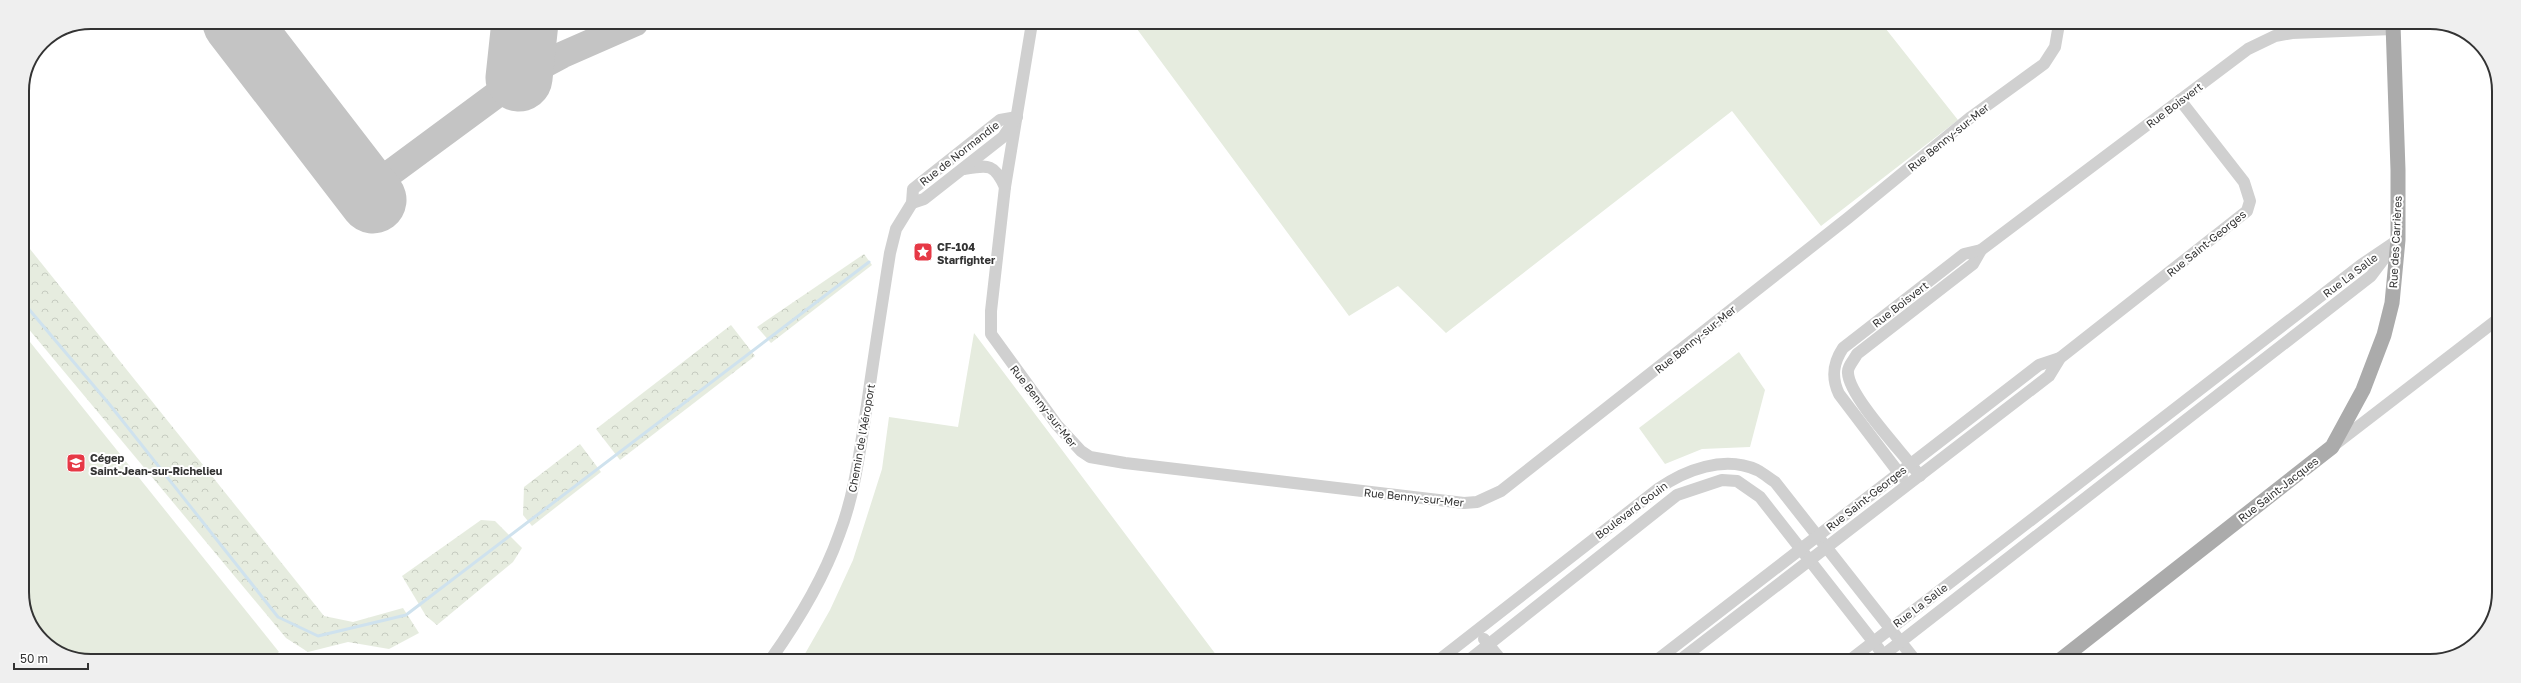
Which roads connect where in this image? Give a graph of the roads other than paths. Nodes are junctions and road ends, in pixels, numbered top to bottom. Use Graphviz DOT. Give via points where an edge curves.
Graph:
graph roads {
  1 [pos="1031,29"];
  2 [pos="2058,29"];
  3 [pos="2359,29"];
  4 [pos="2393,29"];
  5 [pos="2180,100"];
  6 [pos="1017,117"];
  7 [pos="944,164"];
  8 [pos="958,172"];
  9 [pos="1005,187"];
  10 [pos="912,203"];
  11 [pos="2398,240"];
  12 [pos="1981,250"];
  13 [pos="2492,324"];
  14 [pos="2244,356"];
  15 [pos="2060,358"];
  16 [pos="2252,367"];
  17 [pos="1834,371"];
  18 [pos="1847,371"];
  19 [pos="2332,447"];
  20 [pos="2115,454"];
  21 [pos="1910,463"];
  22 [pos="1702,467"];
  23 [pos="2125,467"];
  24 [pos="1898,472"];
  25 [pos="1920,476"];
  26 [pos="1708,483"];
  27 [pos="1908,485"];
  28 [pos="1644,499"];
  29 [pos="1655,512"];
  30 [pos="1817,535"];
  31 [pos="1800,548"];
  32 [pos="1826,548"];
  33 [pos="1991,551"];
  34 [pos="1810,560"];
  35 [pos="2001,564"];
  36 [pos="1890,628"];
  37 [pos="1477,630"];
  38 [pos="1466,639"];
  39 [pos="1900,641"];
  40 [pos="1874,642"];
  41 [pos="1488,644"];
  42 [pos="1676,646"];
  43 [pos="774,654"];
  44 [pos="1447,654"];
  45 [pos="1474,654"];
  46 [pos="1479,654"];
  47 [pos="1496,654"];
  48 [pos="1665,654"];
  49 [pos="1680,654"];
  50 [pos="1687,654"];
  51 [pos="1858,654"];
  52 [pos="1880,654"];
  53 [pos="1888,654"];
  54 [pos="1910,654"];
  55 [pos="2068,654"];
  1 -- 6 [label="street, Rue Benny-sur-Mer"];
  2 -- 9 [label="street, Rue Benny-sur-Mer" via="2055,47 2044,64 1971,117 1848,218 1501,491 1477,502 1464,503 1125,463 1090,457 1081,451 1057,425 992,334 991,311"];
  3 -- 5 [label="street, Rue Boisvert" via="2275,36 2248,49"];
  4 -- 11 [label="main road, Rue des Carrières"];
  5 -- 12 [label="street, Rue Boisvert"];
  5 -- 15 [label="street, Rue Saint-Georges" via="2244,182 2250,201 2247,211"];
  6 -- 7 [label="street, Rue de Normandie" via="1000,120"];
  6 -- 8 [label="street, Rue de Normandie" via="1002,137"];
  6 -- 9 [label="street, Rue Benny-sur-Mer"];
  7 -- 8 [label="street"];
  7 -- 10 [label="street, Rue de Normandie" via="913,189"];
  8 -- 9 [label="street" via="984,166 993,168 999,173"];
  8 -- 10 [label="street, Rue de Normandie" via="924,200"];
  10 -- 43 [label="street, Chemin de l'Aéroport" via="896,229 890,253 861,443 840,535 820,581"];
  11 -- 14 [label="street, Rue La Salle" via="2361,265"];
  11 -- 16 [label="street, Rue La Salle" via="2371,276"];
  11 -- 19 [label="main road, Rue des Carrières" via="2392,303 2384,335 2363,390"];
  12 -- 17 [label="street, Rue Boisvert" via="1964,254 1843,348 1835,360"];
  12 -- 18 [label="street, Rue Boisvert" via="1973,264 1857,354"];
  13 -- 19 [label="street, Rue Saint-Jacques"];
  14 -- 16 [label="street"];
  14 -- 20 [label="street, Rue La Salle"];
  15 -- 21 [label="street, Rue Saint-Georges" via="2039,365"];
  15 -- 25 [label="street, Rue Saint-Georges" via="2049,376"];
  16 -- 23 [label="street, Rue La Salle"];
  17 -- 18 [label="street"];
  17 -- 24 [label="street, Rue Boisvert" via="1834,383 1839,394"];
  18 -- 21 [label="street" via="1849,383 1864,405"];
  19 -- 55 [label="main road, Rue Saint-Jacques"];
  20 -- 23 [label="street"];
  20 -- 33 [label="street, Rue La Salle"];
  21 -- 24 [label="street, Rue Saint-Georges"];
  21 -- 25 [label="street"];
  22 -- 26 [label="street"];
  22 -- 28 [label="street, Boulevard Gouin" via="1674,478"];
  22 -- 30 [label="street, Boulevard Gouin" via="1727,464 1758,470 1774,482"];
  23 -- 35 [label="street, Rue La Salle"];
  24 -- 27 [label="street, Rue Boisvert"];
  24 -- 30 [label="street, Rue Saint-Georges"];
  25 -- 27 [label="street, Rue Saint-Georges"];
  26 -- 29 [label="street, Boulevard Gouin" via="1677,495"];
  26 -- 31 [label="street, Boulevard Gouin" via="1722,480 1737,481 1760,497"];
  27 -- 32 [label="street, Rue Saint-Georges"];
  28 -- 29 [label="street"];
  28 -- 37 [label="street, Boulevard Gouin"];
  29 -- 41 [label="street, Boulevard Gouin"];
  30 -- 31 [label="street, Rue Saint-Georges"];
  30 -- 32 [label="street, Boulevard Gouin"];
  31 -- 34 [label="street, Boulevard Gouin"];
  31 -- 42 [label="street, Rue Saint-Georges"];
  32 -- 34 [label="street, Rue Saint-Georges"];
  32 -- 36 [label="street, Boulevard Gouin"];
  33 -- 35 [label="street"];
  33 -- 36 [label="street, Rue La Salle"];
  34 -- 40 [label="street, Boulevard Gouin"];
  34 -- 50 [label="street, Rue Saint-Georges"];
  35 -- 39 [label="street, Rue La Salle"];
  36 -- 39 [label="street, Boulevard Gouin"];
  36 -- 40 [label="street, Rue La Salle"];
  37 -- 38 [label="street, Boulevard Gouin"];
  37 -- 41 [label="street"];
  38 -- 44 [label="street, Boulevard Gouin"];
  38 -- 45 [label="street"];
  39 -- 53 [label="street, Rue La Salle"];
  39 -- 54 [label="street, Boulevard Gouin"];
  40 -- 51 [label="street, Rue La Salle"];
  40 -- 52 [label="street, Boulevard Gouin"];
  41 -- 46 [label="street, Boulevard Gouin"];
  41 -- 47 [label="street"];
  42 -- 48 [label="street, Rue Saint-Georges"];
  42 -- 49 [label="street, Rue Saint-Georges"];
}
